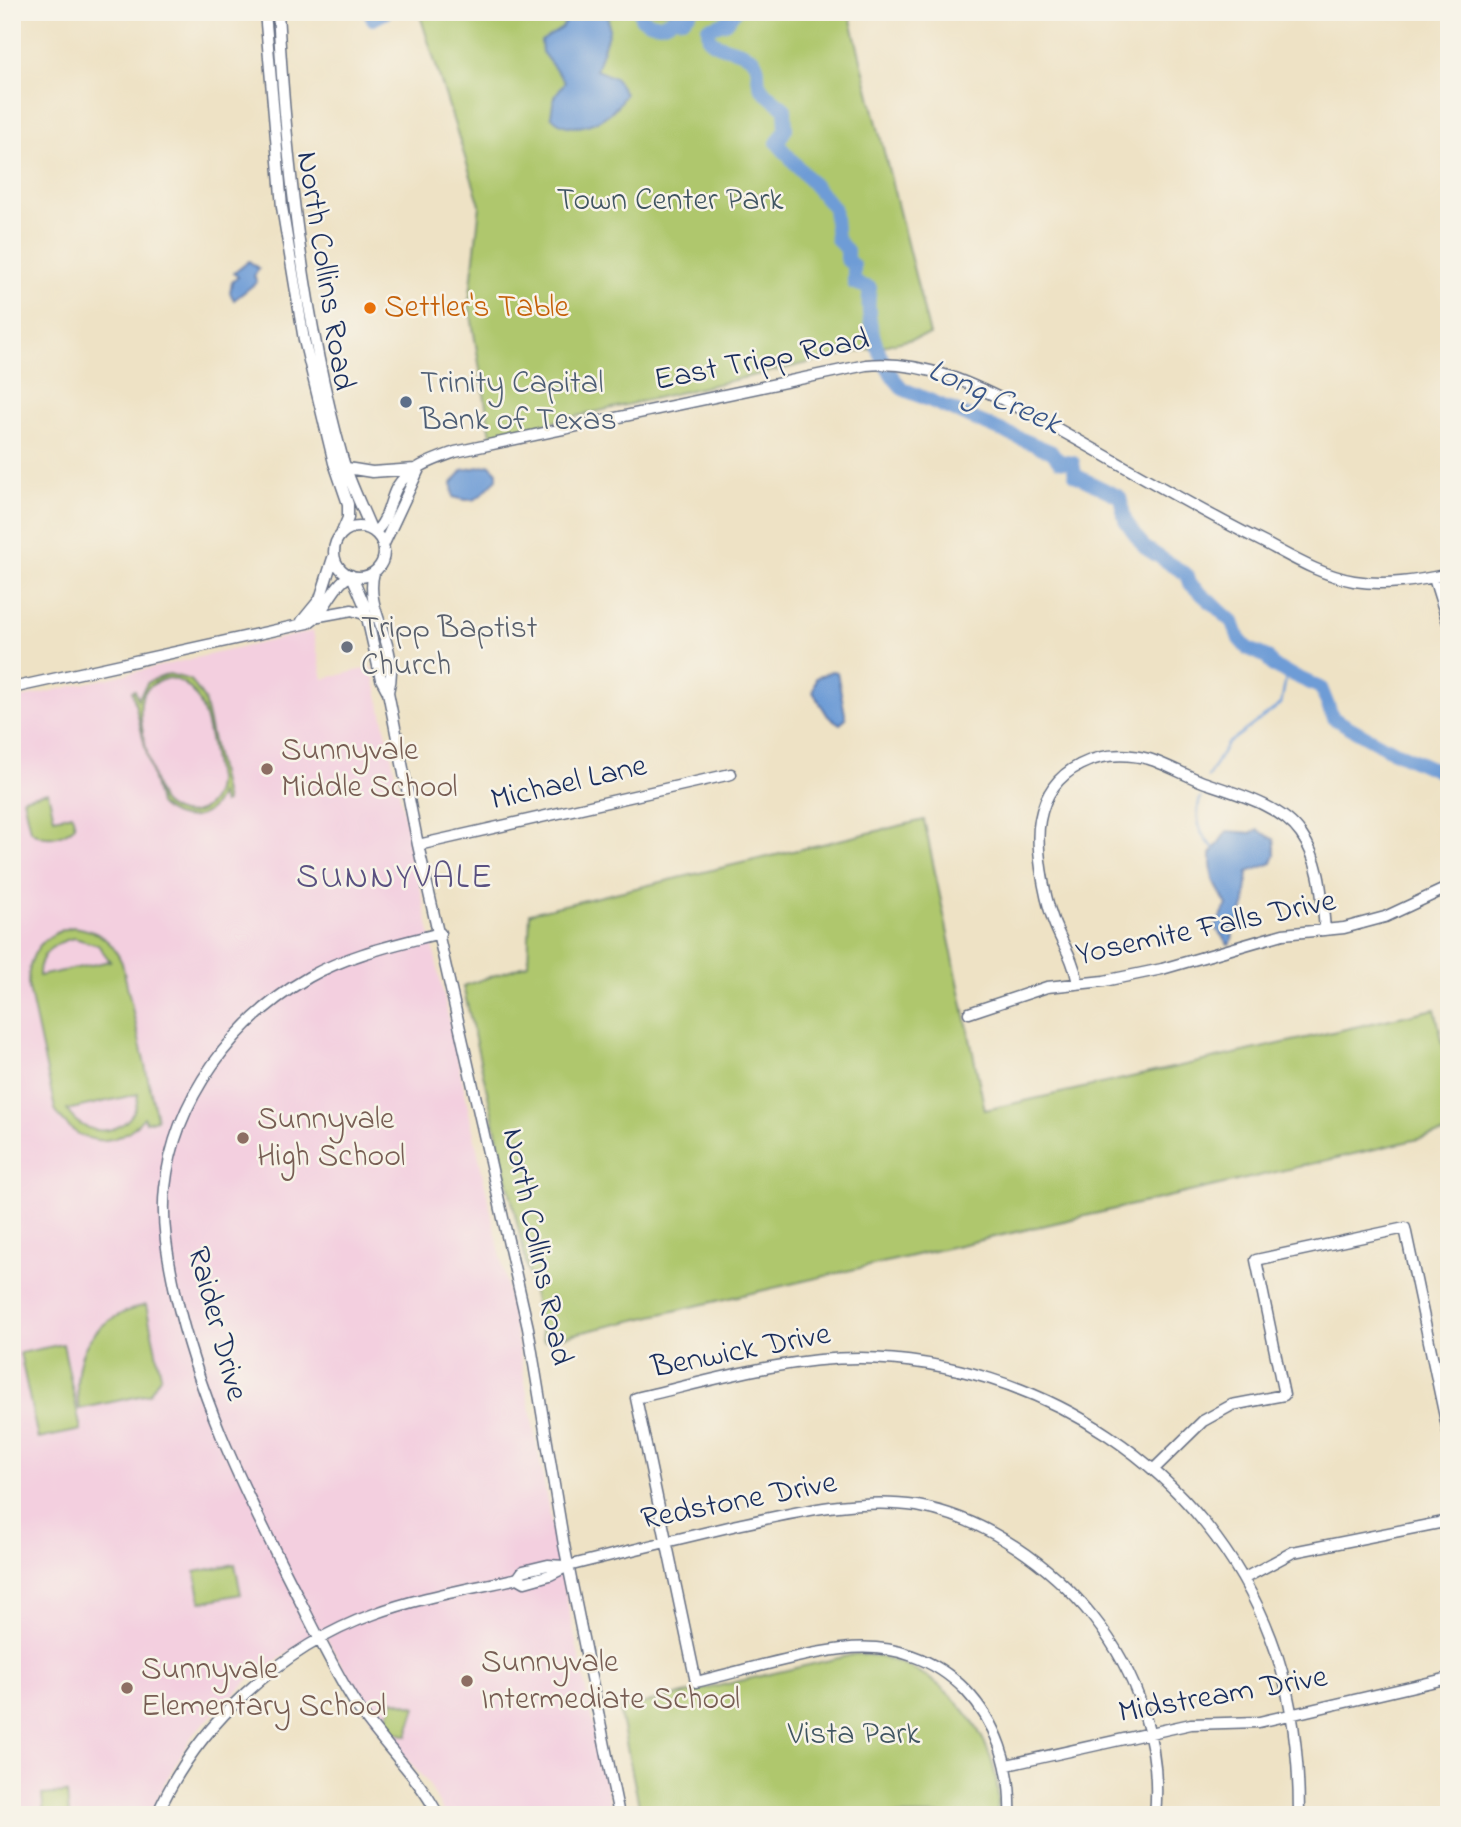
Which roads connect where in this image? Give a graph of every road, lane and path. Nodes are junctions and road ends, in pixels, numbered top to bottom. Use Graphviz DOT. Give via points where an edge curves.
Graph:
graph roads {
  1 [pos="265,12"];
  2 [pos="278,12"];
  3 [pos="289,139"];
  4 [pos="276,140"];
  5 [pos="312,315"];
  6 [pos="300,317"];
  7 [pos="322,391"];
  8 [pos="347,468"];
  9 [pos="419,468"];
  10 [pos="372,531"];
  11 [pos="342,532"];
  12 [pos="383,546"];
  13 [pos="333,553"];
  14 [pos="374,572"];
  15 [pos="1449,574"];
  16 [pos="351,576"];
  17 [pos="1434,578"];
  18 [pos="367,615"];
  19 [pos="318,616"];
  20 [pos="1449,626"];
  21 [pos="289,628"];
  22 [pos="12,688"];
  23 [pos="388,692"];
  24 [pos="731,774"];
  25 [pos="418,845"];
  26 [pos="1449,887"];
  27 [pos="1325,930"];
  28 [pos="440,933"];
  29 [pos="1078,983"];
  30 [pos="969,1013"];
  31 [pos="1449,1436"];
  32 [pos="1154,1469"];
  33 [pos="1449,1521"];
  34 [pos="666,1541"];
  35 [pos="568,1566"];
  36 [pos="1243,1578"];
  37 [pos="319,1640"];
  38 [pos="1449,1678"];
  39 [pos="1292,1713"];
  40 [pos="1150,1733"];
  41 [pos="1007,1765"];
  42 [pos="157,1815"];
  43 [pos="438,1815"];
  44 [pos="619,1815"];
  45 [pos="1010,1815"];
  46 [pos="1154,1815"];
  47 [pos="1298,1815"];
  1 -- 4 [label="street, North Collins Road"];
  2 -- 3 [label="street, North Collins Road"];
  3 -- 4 [label="street"];
  3 -- 5 [label="street, North Collins Road"];
  4 -- 6 [label="street, North Collins Road"];
  5 -- 6 [label="street"];
  5 -- 7 [label="street, North Collins Road"];
  6 -- 7 [label="street, North Collins Road"];
  7 -- 8 [label="street, North Collins Road"];
  7 -- 11 [label="street, North Collins Road" via="348,504"];
  8 -- 9 [label="street" via="372,472"];
  8 -- 10 [label="street, North Collins Road"];
  9 -- 10 [label="street, East Tripp Road" via="397,487 383,521"];
  9 -- 12 [label="street"];
  9 -- 17 [label="street, East Tripp Road" via="455,452 872,364 905,365 935,371 999,397 1316,569 1353,581 1398,583"];
  10 -- 11 [label="street" via="357,526"];
  10 -- 12 [label="street"];
  11 -- 13 [label="street"];
  12 -- 14 [label="street" via="383,560"];
  13 -- 16 [label="street" via="339,568"];
  13 -- 21 [label="street" via="320,599 306,618"];
  14 -- 16 [label="street"];
  14 -- 23 [label="street, North Collins Road" via="373,598 393,668"];
  15 -- 17 [label="street, East Tripp Road"];
  16 -- 18 [label="street, North Collins Road"];
  16 -- 19 [label="street" via="334,591"];
  17 -- 20 [label="street"];
  18 -- 19 [label="street" via="352,610"];
  18 -- 23 [label="street, North Collins Road"];
  19 -- 21 [label="street"];
  21 -- 22 [label="street"];
  23 -- 25 [label="street, North Collins Road"];
  24 -- 25 [label="street, Michael Lane"];
  25 -- 28 [label="street, North Collins Road"];
  26 -- 27 [label="street, Yosemite Falls Drive" via="1385,917"];
  27 -- 29 [label="street, Yosemite Falls Drive" via="1283,934 1162,969"];
  27 -- 29 [label="street" via="1318,871 1299,831 1272,810 1152,760 1103,755 1071,769 1050,788 1040,820 1038,840 1048,903"];
  28 -- 35 [label="street, North Collins Road" via="528,1328"];
  28 -- 37 [label="street, Raider Drive" via="339,962 255,1017 209,1068 190,1102 164,1188 166,1246 174,1287 212,1416"];
  29 -- 30 [label="street, Yosemite Falls Drive" via="1046,987"];
  31 -- 32 [label="street" via="1405,1228 1256,1260 1283,1395 1233,1405 1202,1421"];
  32 -- 34 [label="street, Benwick Drive" via="1054,1402 976,1373 919,1362 860,1358 801,1362 636,1398"];
  32 -- 36 [label="street, Benwick Drive" via="1208,1527"];
  33 -- 36 [label="street" via="1293,1552"];
  34 -- 35 [label="street, Redstone Drive"];
  34 -- 40 [label="street, Redstone Drive" via="800,1511 868,1505 917,1506 963,1519 1020,1550 1068,1586 1106,1633 1132,1678"];
  34 -- 41 [label="street" via="696,1682 841,1649 887,1650 910,1656 943,1671 968,1693 992,1725"];
  35 -- 37 [label="street, Redstone Drive" via="548,1565 523,1571 518,1578 408,1603"];
  35 -- 44 [label="street, North Collins Road"];
  36 -- 39 [label="street, Benwick Drive" via="1272,1640"];
  37 -- 42 [label="street, Redstone Drive" via="267,1674 218,1722 177,1775"];
  37 -- 43 [label="street, Raider Drive" via="368,1725"];
  38 -- 39 [label="street, Midstream Drive"];
  39 -- 40 [label="street, Midstream Drive" via="1259,1722 1191,1724"];
  39 -- 47 [label="street, Benwick Drive" via="1299,1771"];
  40 -- 41 [label="street, Midstream Drive"];
  40 -- 46 [label="street, Redstone Drive"];
  41 -- 45 [label="street"];
}
